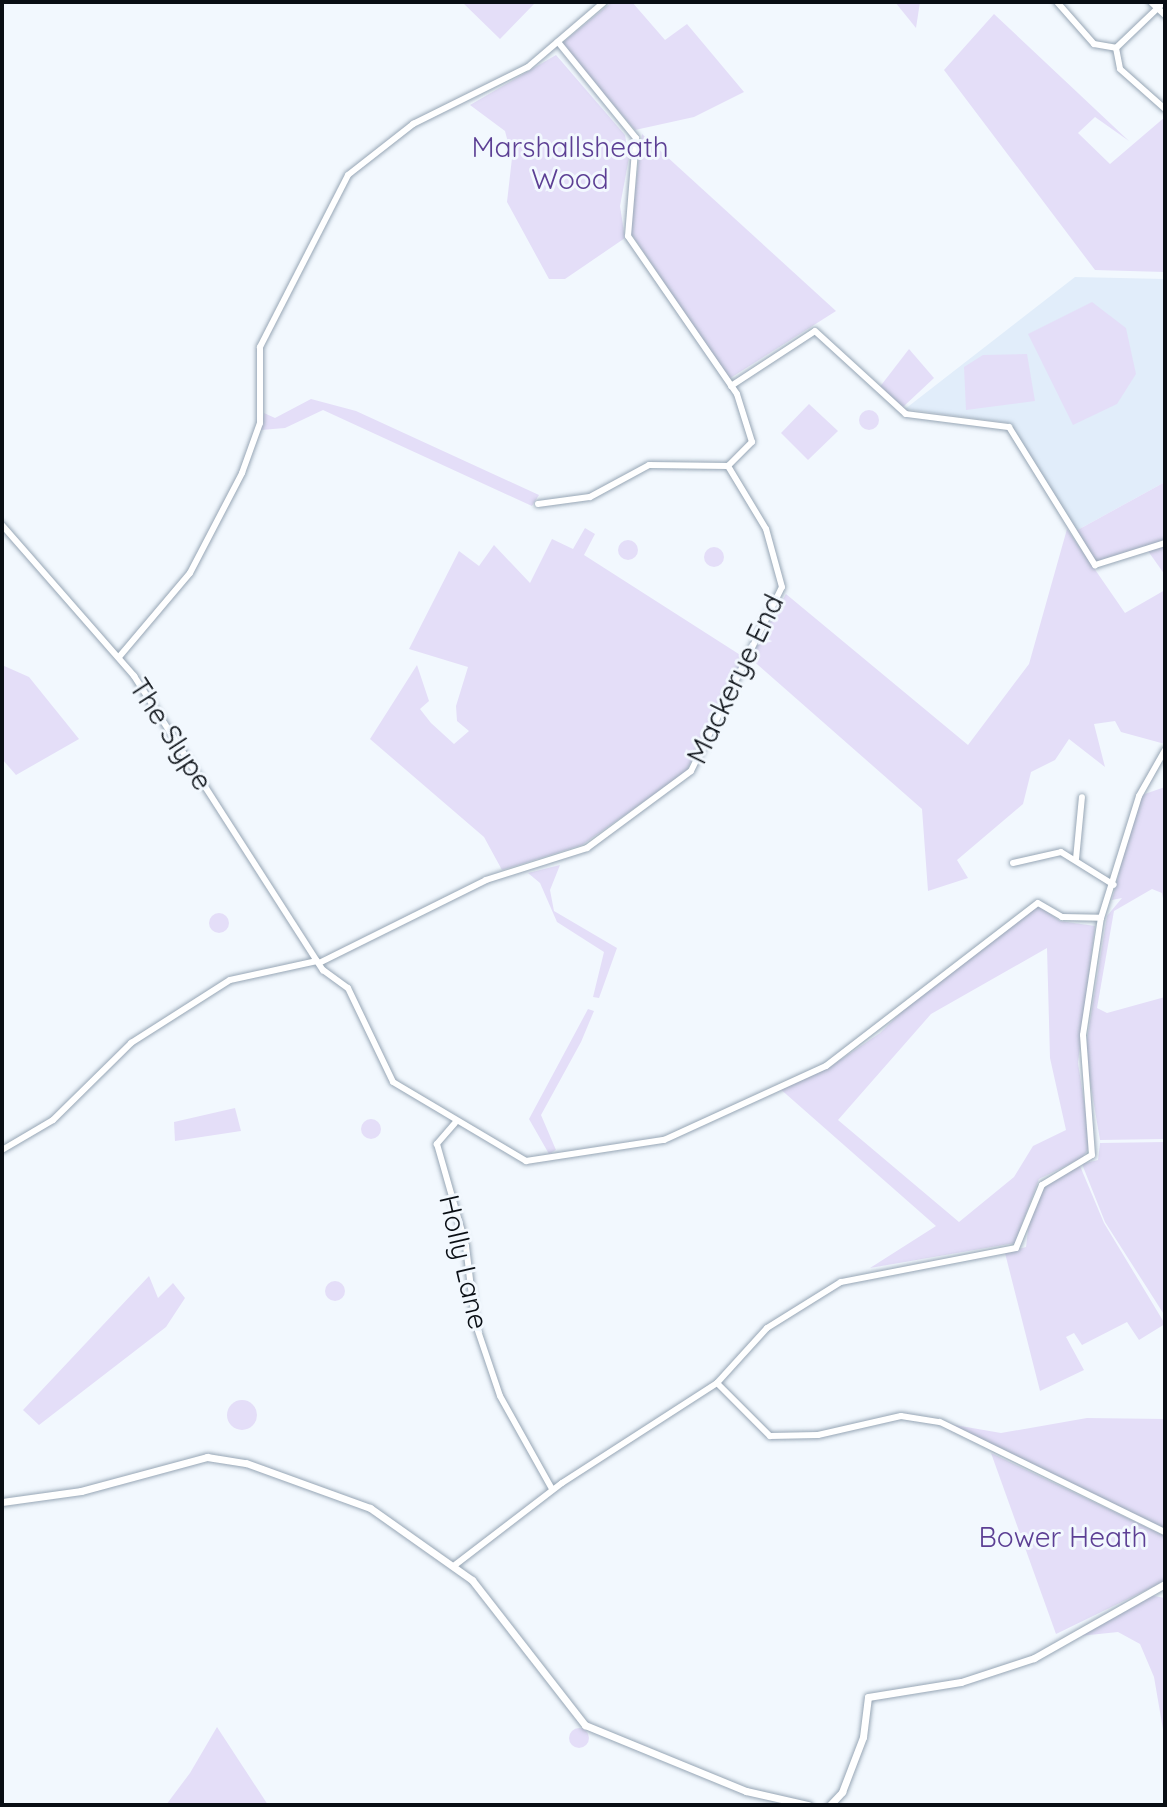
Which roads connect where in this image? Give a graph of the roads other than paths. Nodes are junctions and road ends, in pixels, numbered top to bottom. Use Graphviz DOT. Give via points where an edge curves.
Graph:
graph roads {
  1 [pos="604,2"];
  2 [pos="1057,2"];
  3 [pos="1151,2"];
  4 [pos="1164,2"];
  5 [pos="1158,9"];
  6 [pos="1165,15"];
  7 [pos="558,42"];
  8 [pos="1116,48"];
  9 [pos="1165,109"];
  10 [pos="731,386"];
  11 [pos="728,466"];
  12 [pos="538,504"];
  13 [pos="2,525"];
  14 [pos="1165,543"];
  15 [pos="119,657"];
  16 [pos="1165,750"];
  17 [pos="1082,797"];
  18 [pos="1076,859"];
  19 [pos="1013,863"];
  20 [pos="1114,885"];
  21 [pos="1101,918"];
  22 [pos="318,962"];
  23 [pos="308,965"];
  24 [pos="324,972"];
  25 [pos="455,1123"];
  26 [pos="2,1150"];
  27 [pos="717,1383"];
  28 [pos="552,1489"];
  29 [pos="2,1502"];
  30 [pos="1165,1532"];
  31 [pos="455,1565"];
  32 [pos="1165,1584"];
  33 [pos="791,1804"];
  34 [pos="808,1805"];
  35 [pos="830,1805"];
  1 -- 7 [label="street"];
  2 -- 8 [label="street" via="1094,44"];
  3 -- 5 [label="street"];
  4 -- 5 [label="street"];
  5 -- 6 [label="street"];
  5 -- 8 [label="street"];
  7 -- 10 [label="street" via="633,133 628,236"];
  7 -- 15 [label="street" via="495,88 413,124 348,175 260,347 260,423 242,473 185,581"];
  8 -- 9 [label="street" via="1120,69"];
  10 -- 11 [label="street" via="752,442"];
  10 -- 14 [label="street" via="815,331 906,414 1009,427 1095,565"];
  11 -- 12 [label="street" via="649,465 590,497"];
  11 -- 22 [label="street, Mackerye End" via="766,529 783,583 691,771 587,848 486,880"];
  13 -- 15 [label="street, The Slype"];
  15 -- 22 [label="street, The Slype"];
  16 -- 20 [label="street" via="1139,796"];
  17 -- 18 [label="street"];
  18 -- 19 [label="street" via="1044,852"];
  18 -- 20 [label="street"];
  20 -- 21 [label="street"];
  21 -- 25 [label="street" via="1062,917 1038,903 826,1066 664,1140 570,1150 531,1163"];
  21 -- 27 [label="street" via="1083,1035 1094,1152 1042,1185 1021,1245 841,1282 767,1328"];
  22 -- 23 [label="street, Mackerye End"];
  22 -- 24 [label="street, The Slype"];
  23 -- 24 [label="street"];
  23 -- 26 [label="street, Mackerye End" via="230,980 131,1043 53,1120"];
  24 -- 25 [label="street" via="348,988 393,1082"];
  25 -- 28 [label="street, Holly Lane" via="437,1144 466,1246 475,1322 500,1396"];
  27 -- 28 [label="street"];
  27 -- 30 [label="street" via="770,1436 818,1435 901,1416 940,1422"];
  28 -- 31 [label="street"];
  29 -- 31 [label="main road" via="218,1458 383,1514"];
  31 -- 33 [label="main road" via="585,1725"];
  32 -- 35 [label="main road" via="1034,1658 961,1682 868,1697 863,1737 842,1792"];
  33 -- 34 [label="main road"];
}
